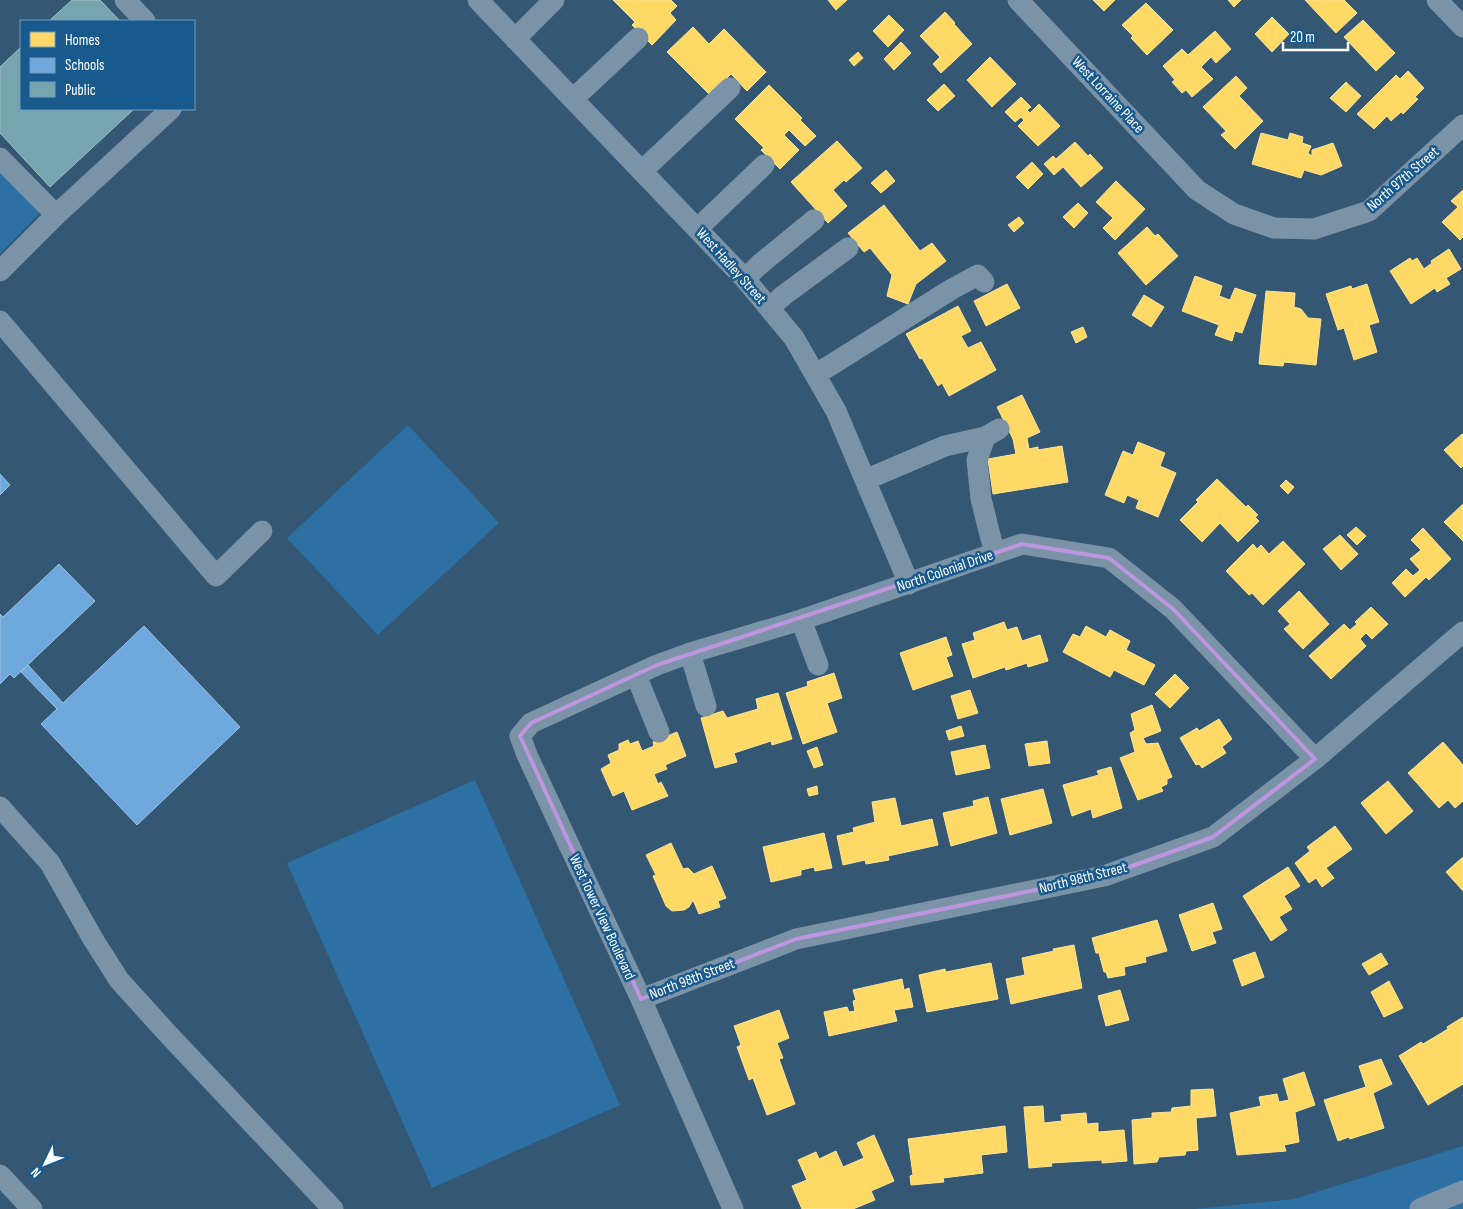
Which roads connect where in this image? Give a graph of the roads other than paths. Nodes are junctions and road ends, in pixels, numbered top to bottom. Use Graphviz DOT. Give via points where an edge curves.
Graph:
graph roads {
  1 [pos="125,0"];
  2 [pos="554,0"];
  3 [pos="1018,0"];
  4 [pos="1438,0"];
  5 [pos="479,1"];
  6 [pos="144,20"];
  7 [pos="1463,27"];
  8 [pos="638,38"];
  9 [pos="515,39"];
  10 [pos="730,88"];
  11 [pos="573,99"];
  12 [pos="170,110"];
  13 [pos="1463,125"];
  14 [pos="0,158"];
  15 [pos="764,165"];
  16 [pos="642,171"];
  17 [pos="1198,190"];
  18 [pos="56,215"];
  19 [pos="814,220"];
  20 [pos="697,229"];
  21 [pos="848,248"];
  22 [pos="0,271"];
  23 [pos="744,279"];
  24 [pos="984,282"];
  25 [pos="769,308"];
  26 [pos="0,321"];
  27 [pos="815,375"];
  28 [pos="865,480"];
  29 [pos="262,531"];
  30 [pos="996,553"];
  31 [pos="909,584"];
  32 [pos="802,620"];
  33 [pos="1463,632"];
  34 [pos="690,653"];
  35 [pos="818,665"];
  36 [pos="636,675"];
  37 [pos="706,706"];
  38 [pos="659,732"];
  39 [pos="520,736"];
  40 [pos="1315,759"];
  41 [pos="0,807"];
  42 [pos="641,999"];
  43 [pos="0,1175"];
  44 [pos="1463,1191"];
  45 [pos="32,1209"];
  46 [pos="333,1209"];
  47 [pos="733,1209"];
  48 [pos="1420,1209"];
  1 -- 6 [label="street"];
  2 -- 9 [label="street"];
  3 -- 17 [label="street, West Lorraine Place"];
  4 -- 7 [label="street"];
  5 -- 9 [label="street, West Hadley Street"];
  8 -- 11 [label="street"];
  9 -- 11 [label="street, West Hadley Street"];
  10 -- 16 [label="street"];
  11 -- 16 [label="street, West Hadley Street"];
  12 -- 18 [label="street"];
  13 -- 17 [label="street, North 97th Street" via="1369,211 1314,230 1274,228 1250,220 1234,214"];
  14 -- 18 [label="street"];
  15 -- 20 [label="street"];
  16 -- 20 [label="street, West Hadley Street"];
  18 -- 22 [label="street"];
  19 -- 23 [label="street"];
  20 -- 23 [label="street, West Hadley Street"];
  21 -- 25 [label="street"];
  23 -- 25 [label="street, West Hadley Street"];
  24 -- 27 [label="street" via="978,275 952,289"];
  25 -- 27 [label="street, West Hadley Street" via="794,338"];
  26 -- 29 [label="street" via="216,576"];
  27 -- 28 [label="street, West Hadley Street" via="836,411"];
  28 -- 30 [label="street" via="945,446 992,433 977,460 982,499"];
  28 -- 31 [label="street, West Hadley Street"];
  30 -- 31 [label="street, North Colonial Drive"];
  30 -- 40 [label="street, North Colonial Drive" via="1022,544 1109,558 1174,609"];
  31 -- 32 [label="street, North Colonial Drive"];
  32 -- 34 [label="street, North Colonial Drive"];
  32 -- 35 [label="street"];
  33 -- 40 [label="street, North 98th Street"];
  34 -- 36 [label="street, North Colonial Drive"];
  34 -- 37 [label="street"];
  36 -- 38 [label="street"];
  36 -- 39 [label="street, North Colonial Drive" via="531,723"];
  39 -- 42 [label="street, West Tower View Boulevard"];
  40 -- 42 [label="street, North 98th Street" via="1213,837 1104,876 796,939"];
  41 -- 46 [label="street" via="50,864 119,980"];
  42 -- 47 [label="street, West Tower View Boulevard"];
  43 -- 45 [label="street"];
  44 -- 48 [label="street"];
}
